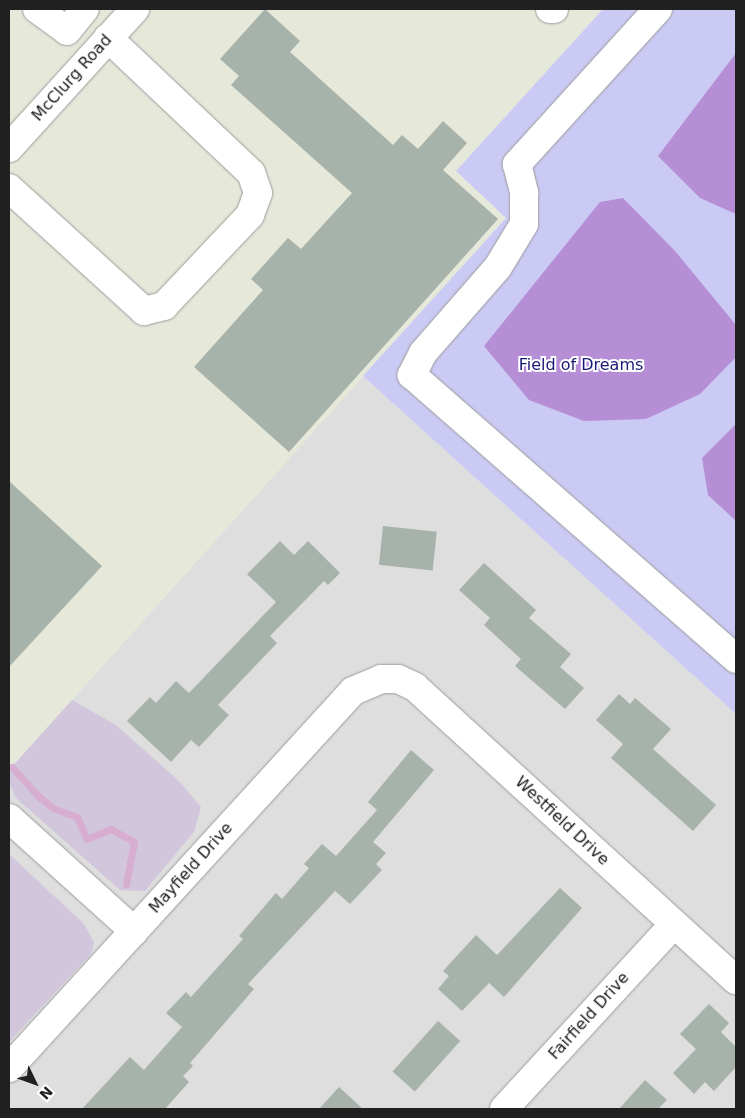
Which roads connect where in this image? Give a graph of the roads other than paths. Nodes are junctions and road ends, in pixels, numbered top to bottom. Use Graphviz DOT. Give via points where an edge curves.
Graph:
graph roads {
  1 [pos="37,9"];
  2 [pos="85,9"];
  3 [pos="135,9"];
  4 [pos="550,9"];
  5 [pos="554,9"];
  6 [pos="658,9"];
  7 [pos="108,38"];
  8 [pos="9,148"];
  9 [pos="9,188"];
  10 [pos="736,659"];
  11 [pos="381,679"];
  12 [pos="9,818"];
  13 [pos="674,924"];
  14 [pos="134,931"];
  15 [pos="736,980"];
  16 [pos="9,1068"];
  17 [pos="504,1109"];
  1 -- 2 [label="street" via="67,31"];
  3 -- 7 [label="street, McClurg Road"];
  4 -- 5 [label="street"];
  6 -- 10 [label="street" via="517,164 524,193 524,224 498,267 423,353 412,375"];
  7 -- 8 [label="street, McClurg Road"];
  7 -- 9 [label="street" via="251,173 258,193 250,214 164,306 144,311"];
  11 -- 13 [label="street, Westfield Drive" via="398,679 416,687"];
  11 -- 14 [label="street, Mayfield Drive" via="352,691"];
  12 -- 14 [label="street"];
  13 -- 15 [label="street, Westfield Drive"];
  13 -- 17 [label="street, Fairfield Drive"];
  14 -- 16 [label="street, Mayfield Drive"];
}
